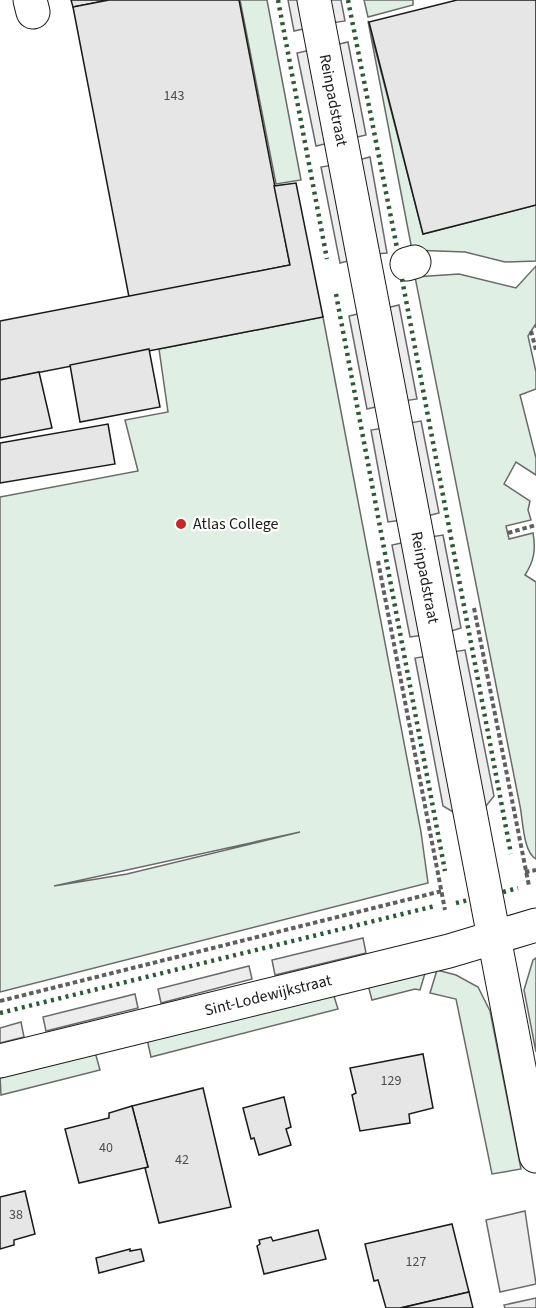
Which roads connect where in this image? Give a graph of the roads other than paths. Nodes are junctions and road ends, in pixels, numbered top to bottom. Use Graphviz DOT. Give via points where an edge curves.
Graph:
graph roads {
  1 [pos="314,0"];
  2 [pos="536,925"];
  3 [pos="493,939"];
  4 [pos="0,1060"];
  5 [pos="536,1155"];
  1 -- 3 [label="street, Reinpadstraat"];
  2 -- 3 [label="street, Sint-Lodewijkstraat"];
  3 -- 4 [label="street, Sint-Lodewijkstraat"];
  3 -- 5 [label="street, Reinpadstraat"];
}
